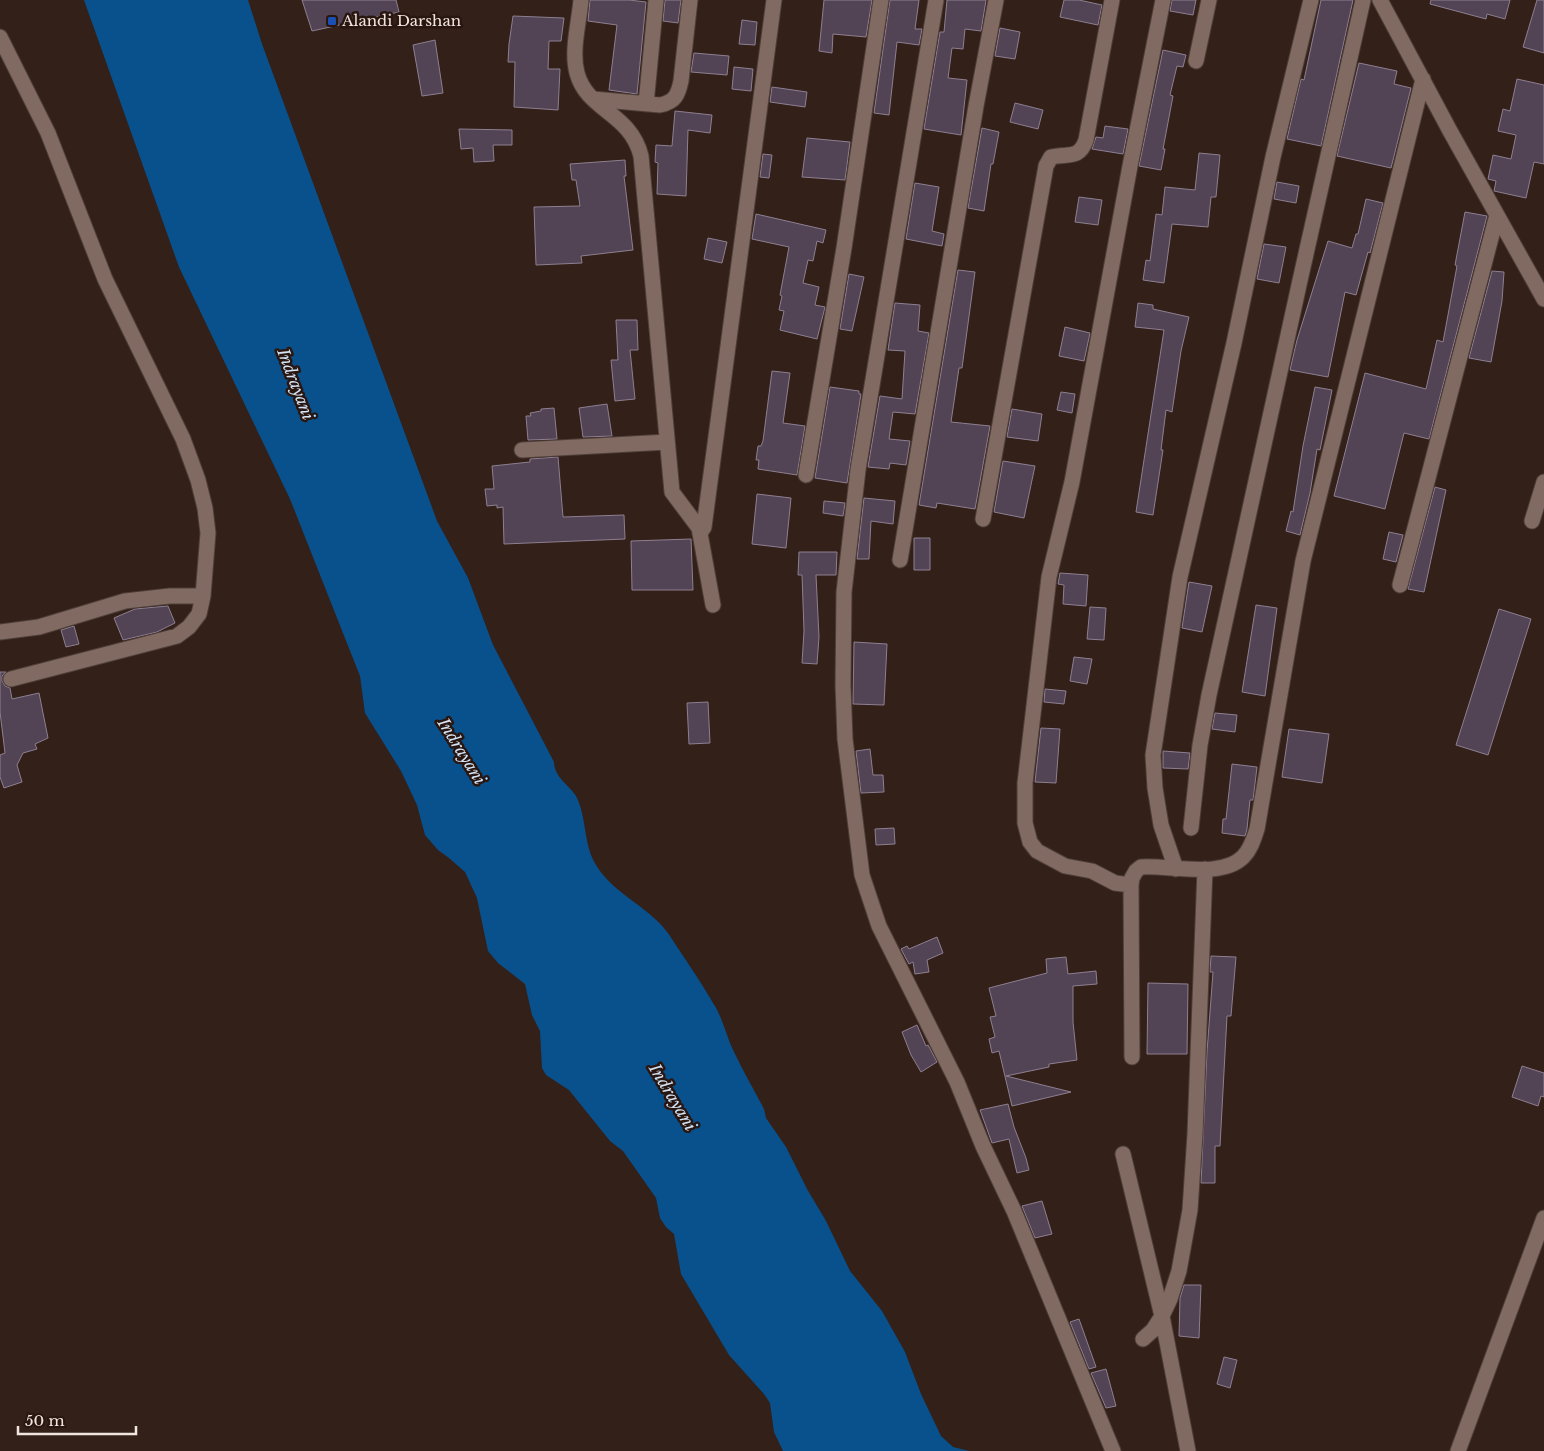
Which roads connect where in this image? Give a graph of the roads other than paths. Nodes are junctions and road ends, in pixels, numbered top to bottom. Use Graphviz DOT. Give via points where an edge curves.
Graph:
graph roads {
  1 [pos="581,0"];
  2 [pos="656,0"];
  3 [pos="690,0"];
  4 [pos="774,0"];
  5 [pos="881,0"];
  6 [pos="936,0"];
  7 [pos="996,0"];
  8 [pos="1112,0"];
  9 [pos="1163,0"];
  10 [pos="1209,0"];
  11 [pos="1311,0"];
  12 [pos="1363,0"];
  13 [pos="1380,0"];
  14 [pos="0,37"];
  15 [pos="1196,61"];
  16 [pos="1423,79"];
  17 [pos="593,99"];
  18 [pos="646,104"];
  19 [pos="1497,215"];
  20 [pos="1544,299"];
  21 [pos="667,442"];
  22 [pos="522,450"];
  23 [pos="806,475"];
  24 [pos="1544,482"];
  25 [pos="983,519"];
  26 [pos="1532,521"];
  27 [pos="700,533"];
  28 [pos="900,560"];
  29 [pos="1400,585"];
  30 [pos="203,596"];
  31 [pos="713,606"];
  32 [pos="0,632"];
  33 [pos="11,679"];
  34 [pos="1191,828"];
  35 [pos="1176,869"];
  36 [pos="1205,869"];
  37 [pos="1131,885"];
  38 [pos="1132,1057"];
  39 [pos="1123,1154"];
  40 [pos="1544,1218"];
  41 [pos="1162,1316"];
  42 [pos="1143,1339"];
  43 [pos="1113,1451"];
  44 [pos="1188,1451"];
  45 [pos="1458,1451"];
  1 -- 17 [label="street" via="577,71 582,86"];
  2 -- 18 [label="street"];
  3 -- 18 [label="street" via="678,93 669,103"];
  4 -- 27 [label="street" via="704,527"];
  5 -- 23 [label="street"];
  6 -- 43 [label="street" via="849,538 844,592 845,739 862,875 879,926 957,1082"];
  7 -- 28 [label="street"];
  8 -- 25 [label="street" via="1086,140 1082,150 1073,155 1051,157 1046,166"];
  9 -- 37 [label="street" via="1072,482 1049,577 1025,784 1026,828 1037,851 1065,866 1092,870 1115,883"];
  10 -- 15 [label="street"];
  11 -- 35 [label="street" via="1178,587 1153,755 1161,825"];
  12 -- 34 [label="street" via="1209,695"];
  13 -- 16 [label="street"];
  14 -- 30 [label="street" via="48,133 105,279 189,455 206,508 208,533"];
  16 -- 19 [label="street"];
  16 -- 36 [label="street" via="1303,561 1257,829 1244,856 1233,864"];
  17 -- 18 [label="street"];
  17 -- 21 [label="street" via="630,130 641,156"];
  19 -- 20 [label="street"];
  19 -- 29 [label="street"];
  21 -- 22 [label="street"];
  21 -- 27 [label="street" via="672,492"];
  24 -- 26 [label="street"];
  27 -- 31 [label="street"];
  30 -- 32 [label="street" via="125,601 38,626"];
  30 -- 33 [label="street" via="198,614 177,636"];
  35 -- 36 [label="street"];
  35 -- 37 [label="street" via="1141,867 1132,878"];
  36 -- 41 [label="street" via="1190,1210 1180,1271"];
  37 -- 38 [label="street"];
  39 -- 41 [label="street"];
  40 -- 45 [label="street"];
  41 -- 42 [label="street"];
  41 -- 44 [label="street"];
}
